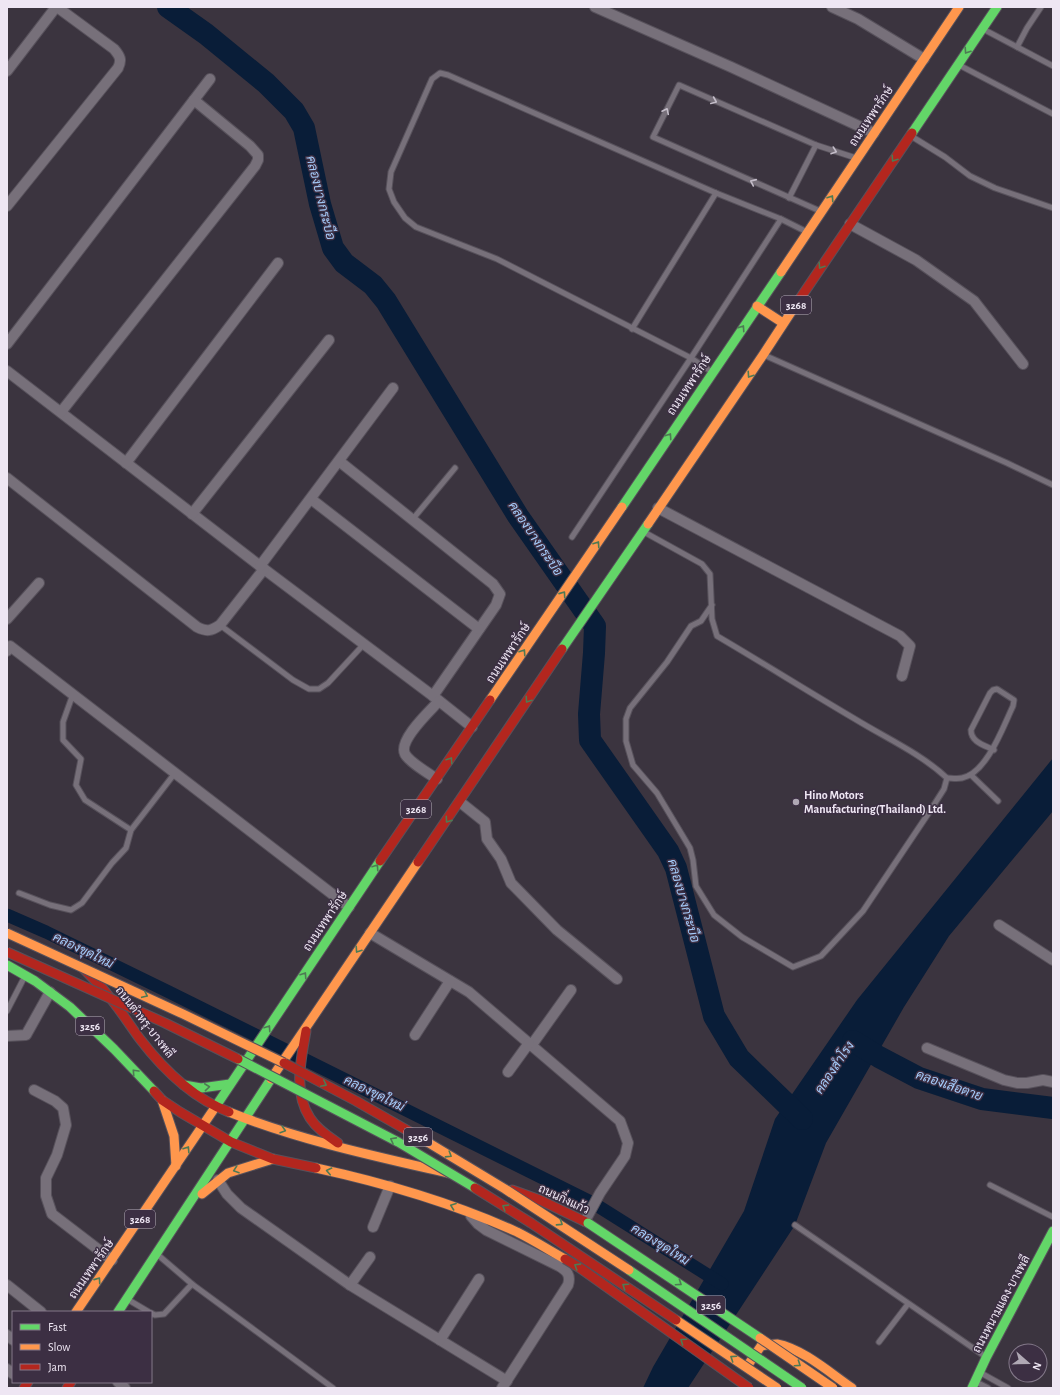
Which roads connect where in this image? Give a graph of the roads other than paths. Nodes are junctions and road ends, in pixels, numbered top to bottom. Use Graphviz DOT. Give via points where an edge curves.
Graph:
graph roads {
  1 [pos="57,7"];
  2 [pos="595,7"];
  3 [pos="832,7"];
  4 [pos="997,7"];
  5 [pos="1041,7"];
  6 [pos="956,8"];
  7 [pos="982,29"];
  8 [pos="1017,47"];
  9 [pos="924,59"];
  10 [pos="958,65"];
  11 [pos="1053,66"];
  12 [pos="7,71"];
  13 [pos="210,79"];
  14 [pos="194,100"];
  15 [pos="1053,114"];
  16 [pos="874,133"];
  17 [pos="910,135"];
  18 [pos="816,144"];
  19 [pos="857,158"];
  20 [pos="716,193"];
  21 [pos="789,198"];
  22 [pos="7,206"];
  23 [pos="1053,208"];
  24 [pos="821,212"];
  25 [pos="780,219"];
  26 [pos="850,224"];
  27 [pos="808,233"];
  28 [pos="278,263"];
  29 [pos="757,306"];
  30 [pos="783,323"];
  31 [pos="632,329"];
  32 [pos="329,340"];
  33 [pos="7,344"];
  34 [pos="763,355"];
  35 [pos="691,358"];
  36 [pos="1024,364"];
  37 [pos="7,371"];
  38 [pos="712,372"];
  39 [pos="393,388"];
  40 [pos="61,412"];
  41 [pos="339,461"];
  42 [pos="126,463"];
  43 [pos="455,468"];
  44 [pos="7,478"];
  45 [pos="1053,485"];
  46 [pos="311,499"];
  47 [pos="658,508"];
  48 [pos="192,514"];
  49 [pos="412,520"];
  50 [pos="643,531"];
  51 [pos="572,537"];
  52 [pos="262,567"];
  53 [pos="38,583"];
  54 [pos="712,606"];
  55 [pos="7,619"];
  56 [pos="220,626"];
  57 [pos="480,629"];
  58 [pos="364,644"];
  59 [pos="8,647"];
  60 [pos="902,676"];
  61 [pos="73,694"];
  62 [pos="436,698"];
  63 [pos="472,727"];
  64 [pos="994,750"];
  65 [pos="175,773"];
  66 [pos="970,775"];
  67 [pos="946,778"];
  68 [pos="436,779"];
  69 [pos="998,801"];
  70 [pos="460,802"];
  71 [pos="131,830"];
  72 [pos="19,893"];
  73 [pos="349,907"];
  74 [pos="7,925"];
  75 [pos="999,925"];
  76 [pos="7,933"];
  77 [pos="370,933"];
  78 [pos="7,952"];
  79 [pos="1053,960"];
  80 [pos="7,965"];
  81 [pos="25,975"];
  82 [pos="617,979"];
  83 [pos="450,981"];
  84 [pos="572,990"];
  85 [pos="50,992"];
  86 [pos="7,1011"];
  87 [pos="306,1026"];
  88 [pos="415,1034"];
  89 [pos="7,1036"];
  90 [pos="530,1044"];
  91 [pos="927,1048"];
  92 [pos="508,1072"];
  93 [pos="1053,1082"];
  94 [pos="230,1084"];
  95 [pos="184,1085"];
  96 [pos="34,1090"];
  97 [pos="162,1100"];
  98 [pos="215,1107"];
  99 [pos="246,1119"];
  100 [pos="203,1126"];
  101 [pos="231,1142"];
  102 [pos="348,1150"];
  103 [pos="274,1158"];
  104 [pos="176,1166"];
  105 [pos="218,1180"];
  106 [pos="990,1185"];
  107 [pos="390,1186"];
  108 [pos="185,1209"];
  109 [pos="468,1212"];
  110 [pos="1053,1217"];
  111 [pos="586,1222"];
  112 [pos="795,1225"];
  113 [pos="373,1227"];
  114 [pos="1053,1231"];
  115 [pos="157,1254"];
  116 [pos="370,1257"];
  117 [pos="112,1260"];
  118 [pos="479,1279"];
  119 [pos="192,1284"];
  120 [pos="7,1285"];
  121 [pos="350,1285"];
  122 [pos="127,1299"];
  123 [pos="908,1304"];
  124 [pos="40,1311"];
  125 [pos="77,1311"];
  126 [pos="119,1311"];
  127 [pos="147,1311"];
  128 [pos="152,1314"];
  129 [pos="440,1340"];
  130 [pos="879,1342"];
  131 [pos="986,1358"];
  132 [pos="980,1372"];
  133 [pos="505,1384"];
  134 [pos="974,1385"];
  135 [pos="333,1388"];
  136 [pos="738,1388"];
  137 [pos="749,1388"];
  138 [pos="777,1388"];
  139 [pos="802,1388"];
  140 [pos="833,1388"];
  141 [pos="852,1388"];
  142 [pos="988,1388"];
  143 [pos="1008,1388"];
  1 -- 12 [label="street"];
  1 -- 22 [label="street" via="114,49 120,56 121,63"];
  2 -- 16 [label="street"];
  3 -- 9 [label="street" via="858,19"];
  4 -- 7 [label="main road, 3268"];
  5 -- 8 [label="lane"];
  6 -- 9 [label="main road, ถนนเทพารักษ์ / 3268"];
  7 -- 8 [label="lane"];
  7 -- 10 [label="main road, 3268, one-way"];
  8 -- 11 [label="lane"];
  9 -- 16 [label="main road, ถนนเทพารักษ์ / 3268"];
  10 -- 15 [label="lane"];
  10 -- 17 [label="main road, 3268"];
  13 -- 14 [label="street"];
  14 -- 33 [label="street"];
  14 -- 40 [label="street" via="250,146 258,155 258,160"];
  16 -- 19 [label="main road, ถนนเทพารักษ์ / 3268"];
  17 -- 23 [label="lane" via="945,156 970,176 995,188"];
  17 -- 26 [label="main road, 3268, one-way"];
  18 -- 19 [label="lane, one-way"];
  18 -- 21 [label="lane"];
  21 -- 18 [label="lane, one-way" via="653,137 679,85"];
  24 -- 19 [label="main road, ถนนเทพารักษ์ / 3268, one-way"];
  20 -- 25 [label="lane"];
  20 -- 31 [label="lane"];
  20 -- 31 [label="lane" via="491,92 440,73 432,78 391,172 389,188 394,202 405,218 416,227 497,259"];
  21 -- 24 [label="lane"];
  24 -- 27 [label="main road, ถนนเทพารักษ์ / 3268"];
  25 -- 27 [label="lane"];
  25 -- 35 [label="lane"];
  26 -- 30 [label="main road, 3268, one-way"];
  26 -- 36 [label="street" via="916,260 974,301"];
  27 -- 29 [label="main road, ถนนเทพารักษ์ / 3268"];
  28 -- 42 [label="street"];
  29 -- 30 [label="main road"];
  38 -- 29 [label="main road, ถนนเทพารักษ์ / 3268, one-way"];
  30 -- 34 [label="main road, 3268"];
  31 -- 35 [label="lane"];
  32 -- 48 [label="street"];
  34 -- 45 [label="lane"];
  34 -- 47 [label="main road, 3268, one-way"];
  35 -- 38 [label="lane"];
  35 -- 51 [label="lane"];
  37 -- 40 [label="street"];
  63 -- 38 [label="main road, ถนนเทพารักษ์ / 3268, one-way"];
  39 -- 41 [label="street"];
  40 -- 42 [label="street"];
  41 -- 46 [label="street"];
  41 -- 49 [label="street"];
  42 -- 48 [label="street"];
  43 -- 49 [label="lane"];
  44 -- 56 [label="street" via="197,627 205,631"];
  46 -- 52 [label="street"];
  46 -- 57 [label="street"];
  47 -- 50 [label="main road, 3268"];
  47 -- 60 [label="street" via="900,636 910,646"];
  48 -- 52 [label="street"];
  49 -- 57 [label="street" via="493,584 500,594"];
  50 -- 54 [label="lane" via="702,564 710,574"];
  50 -- 70 [label="main road, 3268, one-way"];
  52 -- 56 [label="street"];
  52 -- 58 [label="street"];
  53 -- 55 [label="street"];
  54 -- 67 [label="lane" via="712,619 717,636 919,756"];
  54 -- 67 [label="lane" via="700,621 691,626 630,708 626,719 626,741 633,765 657,793 690,848 694,860 696,886 714,915 742,937 793,967 821,956 863,911 944,789"];
  56 -- 58 [label="lane" via="309,689 319,689 328,683"];
  57 -- 62 [label="street"];
  58 -- 62 [label="street"];
  59 -- 61 [label="street"];
  61 -- 65 [label="street"];
  61 -- 71 [label="lane" via="63,722 63,740 80,759 76,785 85,800"];
  62 -- 63 [label="street"];
  62 -- 68 [label="street" via="409,735 404,749 405,755 411,761"];
  68 -- 63 [label="main road, ถนนเทพารักษ์ / 3268, one-way"];
  64 -- 64 [label="lane" via="973,739 971,730 990,693 998,689 1014,700"];
  64 -- 66 [label="lane"];
  65 -- 71 [label="lane"];
  65 -- 73 [label="street"];
  66 -- 67 [label="lane"];
  66 -- 69 [label="lane"];
  73 -- 68 [label="main road, ถนนเทพารักษ์ / 3268, one-way"];
  70 -- 77 [label="main road, 3268, one-way"];
  70 -- 82 [label="street" via="485,822 487,839 501,859 511,883 557,930"];
  71 -- 72 [label="lane" via="126,848 82,903 71,910"];
  94 -- 73 [label="main road, ถนนเทพารักษ์ / 3268, one-way, bridge"];
  74 -- 95 [label="main road, ถนนตำหรุ-บางพลี / 3256, bridge" via="57,949 83,967 107,993 164,1068"];
  75 -- 79 [label="street"];
  76 -- 139 [label="main road, 3256, one-way, bridge" via="226,1034 356,1101 559,1222"];
  77 -- 83 [label="street"];
  77 -- 87 [label="main road, 3268, one-way"];
  138 -- 78 [label="main road, 3256, one-way, bridge" via="531,1223 398,1142 165,1023"];
  80 -- 81 [label="main road, 3256"];
  81 -- 85 [label="main road, 3256"];
  81 -- 86 [label="lane"];
  83 -- 88 [label="street"];
  83 -- 90 [label="street" via="469,992"];
  84 -- 90 [label="street"];
  85 -- 89 [label="street" via="26,1035"];
  97 -- 85 [label="main road, 3256, one-way" via="114,1049 70,1007"];
  87 -- 99 [label="main road, 3268, bridge"];
  87 -- 102 [label="main road" via="299,1077 300,1097 304,1109 322,1131"];
  90 -- 92 [label="street"];
  90 -- 111 [label="street" via="620,1121 628,1143 625,1156 600,1193"];
  91 -- 93 [label="street" via="1004,1080 1017,1083 1043,1080"];
  95 -- 94 [label="main road, one-way" via="201,1088"];
  94 -- 98 [label="main road, ถนนเทพารักษ์ / 3268"];
  95 -- 98 [label="main road, ถนนตำหรุ-บางพลี / 3256"];
  96 -- 117 [label="street" via="63,1108 66,1125 57,1155 46,1178 46,1196 52,1214"];
  97 -- 100 [label="main road, 3256"];
  97 -- 104 [label="main road" via="174,1136"];
  98 -- 99 [label="main road, ถนนตำหรุ-บางพลี / 3256"];
  98 -- 100 [label="main road, ถนนเทพารักษ์ / 3268"];
  99 -- 101 [label="main road, 3268"];
  99 -- 102 [label="main road, ถนนกิ่งแก้ว / 3256, one-way"];
  100 -- 101 [label="main road, 3256"];
  104 -- 100 [label="main road, ถนนเทพารักษ์ / 3268, one-way"];
  101 -- 103 [label="main road, 3256"];
  101 -- 108 [label="main road, 3268"];
  102 -- 111 [label="main road, ถนนกิ่งแก้ว / 3256" via="479,1180 540,1200"];
  103 -- 105 [label="main road, one-way" via="228,1173"];
  107 -- 103 [label="main road, 3256, one-way"];
  104 -- 117 [label="main road, ถนนเทพารักษ์ / 3268"];
  105 -- 108 [label="main road"];
  105 -- 121 [label="street" via="241,1208"];
  106 -- 110 [label="lane"];
  109 -- 107 [label="main road, 3256, one-way"];
  107 -- 113 [label="street"];
  108 -- 115 [label="main road, 3268"];
  109 -- 133 [label="street" via="486,1230 565,1269 569,1277 568,1285"];
  137 -- 109 [label="main road, 3256, one-way, bridge" via="586,1272 518,1233"];
  111 -- 140 [label="main road, ถนนกิ่งแก้ว / 3256, one-way, bridge"];
  112 -- 123 [label="lane"];
  114 -- 131 [label="main road, ถนนหนามแดง-บางพลี"];
  115 -- 119 [label="lane"];
  115 -- 122 [label="main road, 3268"];
  116 -- 121 [label="street"];
  125 -- 117 [label="main road, ถนนเทพารักษ์ / 3268, one-way"];
  118 -- 129 [label="street"];
  119 -- 128 [label="lane" via="164,1314"];
  119 -- 135 [label="lane"];
  120 -- 124 [label="street"];
  121 -- 129 [label="street"];
  122 -- 126 [label="main road, 3268"];
  122 -- 127 [label="lane"];
  123 -- 130 [label="lane"];
  123 -- 131 [label="lane"];
  129 -- 133 [label="street"];
  131 -- 132 [label="main road, ถนนหนามแดง-บางพลี"];
  132 -- 134 [label="main road, ถนนหนามแดง-บางพลี"];
  132 -- 143 [label="lane"];
  134 -- 142 [label="lane"];
  136 -- 141 [label="main road" via="736,1382 760,1346 770,1344 778,1344 801,1353"];
}
